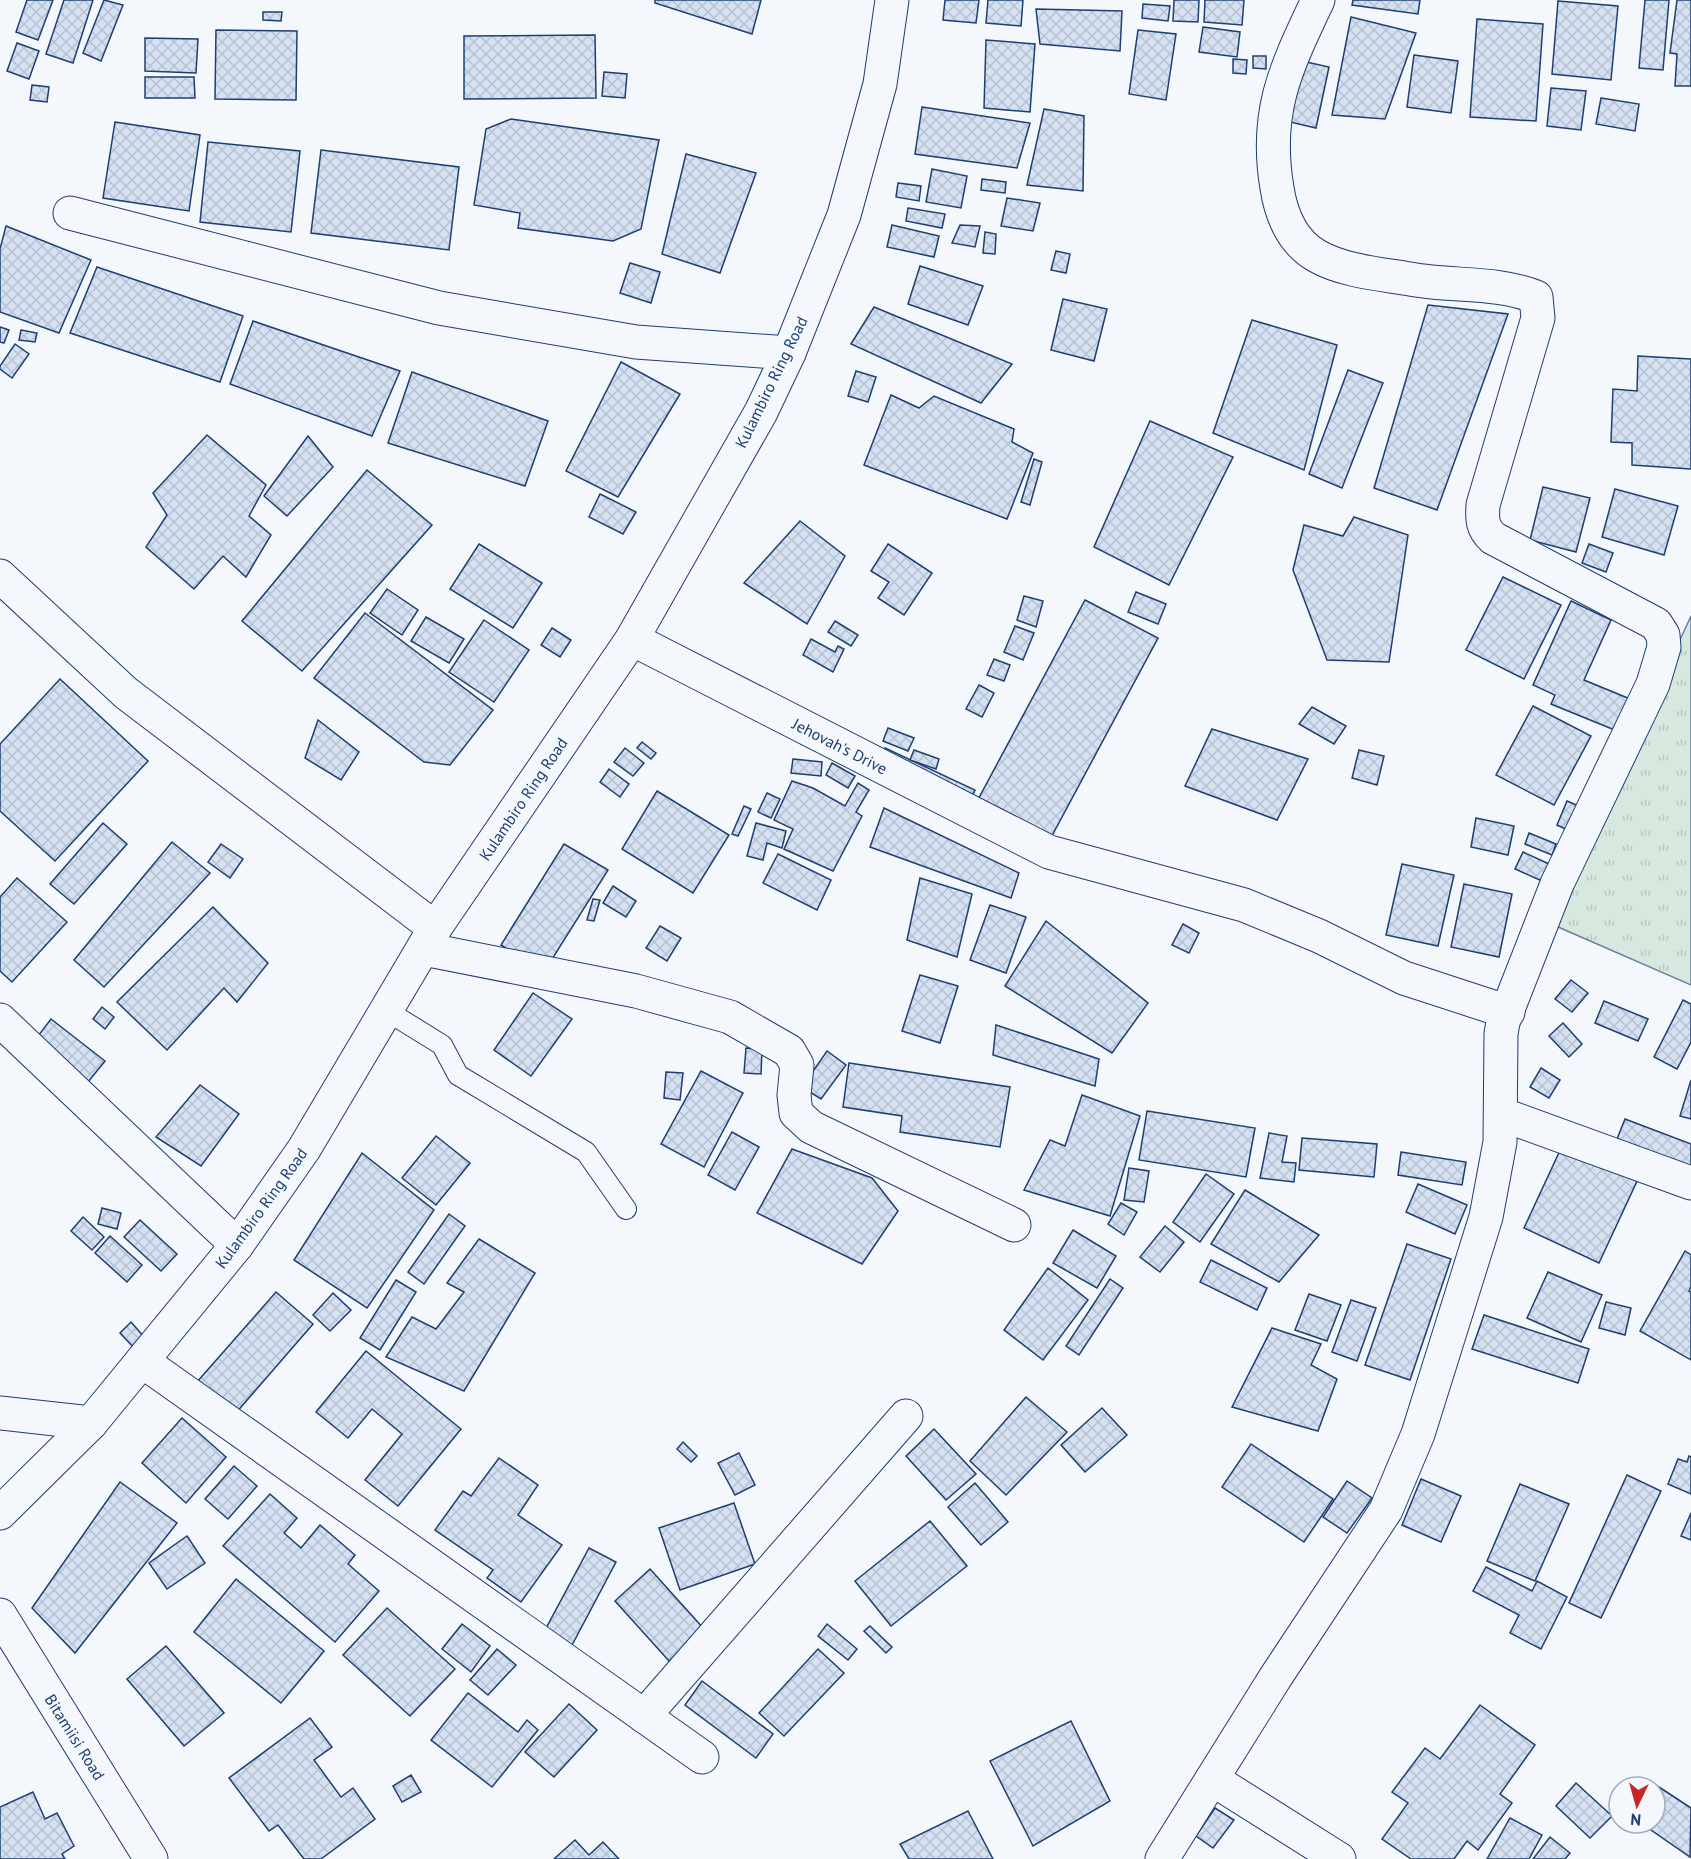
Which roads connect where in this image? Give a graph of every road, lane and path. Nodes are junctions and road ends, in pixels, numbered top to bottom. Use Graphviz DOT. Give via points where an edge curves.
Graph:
graph roads {
  1 [pos="892,0"];
  2 [pos="1318,0"];
  3 [pos="70,213"];
  4 [pos="789,353"];
  5 [pos="0,576"];
  6 [pos="632,639"];
  7 [pos="430,939"];
  8 [pos="387,1011"];
  9 [pos="1508,1012"];
  10 [pos="0,1020"];
  11 [pos="1501,1114"];
  12 [pos="1691,1183"];
  13 [pos="626,1209"];
  14 [pos="1014,1225"];
  15 [pos="237,1245"];
  16 [pos="142,1361"];
  17 [pos="0,1413"];
  18 [pos="906,1416"];
  19 [pos="91,1423"];
  20 [pos="0,1514"];
  21 [pos="0,1615"];
  22 [pos="644,1716"];
  23 [pos="702,1757"];
  24 [pos="1212,1779"];
  25 [pos="151,1859"];
  26 [pos="1162,1859"];
  27 [pos="1339,1859"];
  1 -- 4 [label="street, Kulambiro Ring Road" via="880,84 844,214"];
  2 -- 9 [label="street" via="1287,65 1272,127 1272,160 1281,210 1298,241 1332,263 1412,280 1515,289 1536,297 1538,318 1483,505 1486,532 1656,624 1663,634 1662,661 1653,684 1557,884"];
  3 -- 4 [label="street" via="439,308 636,342"];
  4 -- 6 [label="street, Kulambiro Ring Road" via="761,412"];
  5 -- 7 [label="street" via="126,693"];
  6 -- 7 [label="street, Kulambiro Ring Road"];
  6 -- 9 [label="street, Jehovah's Drive" via="1049,852 1244,905 1404,978"];
  7 -- 8 [label="street, Kulambiro Ring Road"];
  7 -- 14 [label="street" via="730,1017 789,1051 797,1065 796,1113 811,1127"];
  8 -- 13 [label="lane" via="442,1045 458,1075 586,1152"];
  8 -- 15 [label="street, Kulambiro Ring Road" via="304,1149"];
  9 -- 11 [label="street" via="1501,1034"];
  10 -- 15 [label="street"];
  11 -- 12 [label="street"];
  11 -- 24 [label="street" via="1500,1142 1486,1216 1418,1434 1386,1510"];
  15 -- 16 [label="street, Kulambiro Ring Road"];
  16 -- 19 [label="street, Kulambiro Ring Road"];
  16 -- 22 [label="street"];
  17 -- 19 [label="street"];
  18 -- 22 [label="street"];
  19 -- 20 [label="street, Kulambiro Ring Road"];
  21 -- 25 [label="street, Bitamiisi Road"];
  22 -- 23 [label="street"];
  24 -- 26 [label="street"];
  24 -- 27 [label="street"];
}
